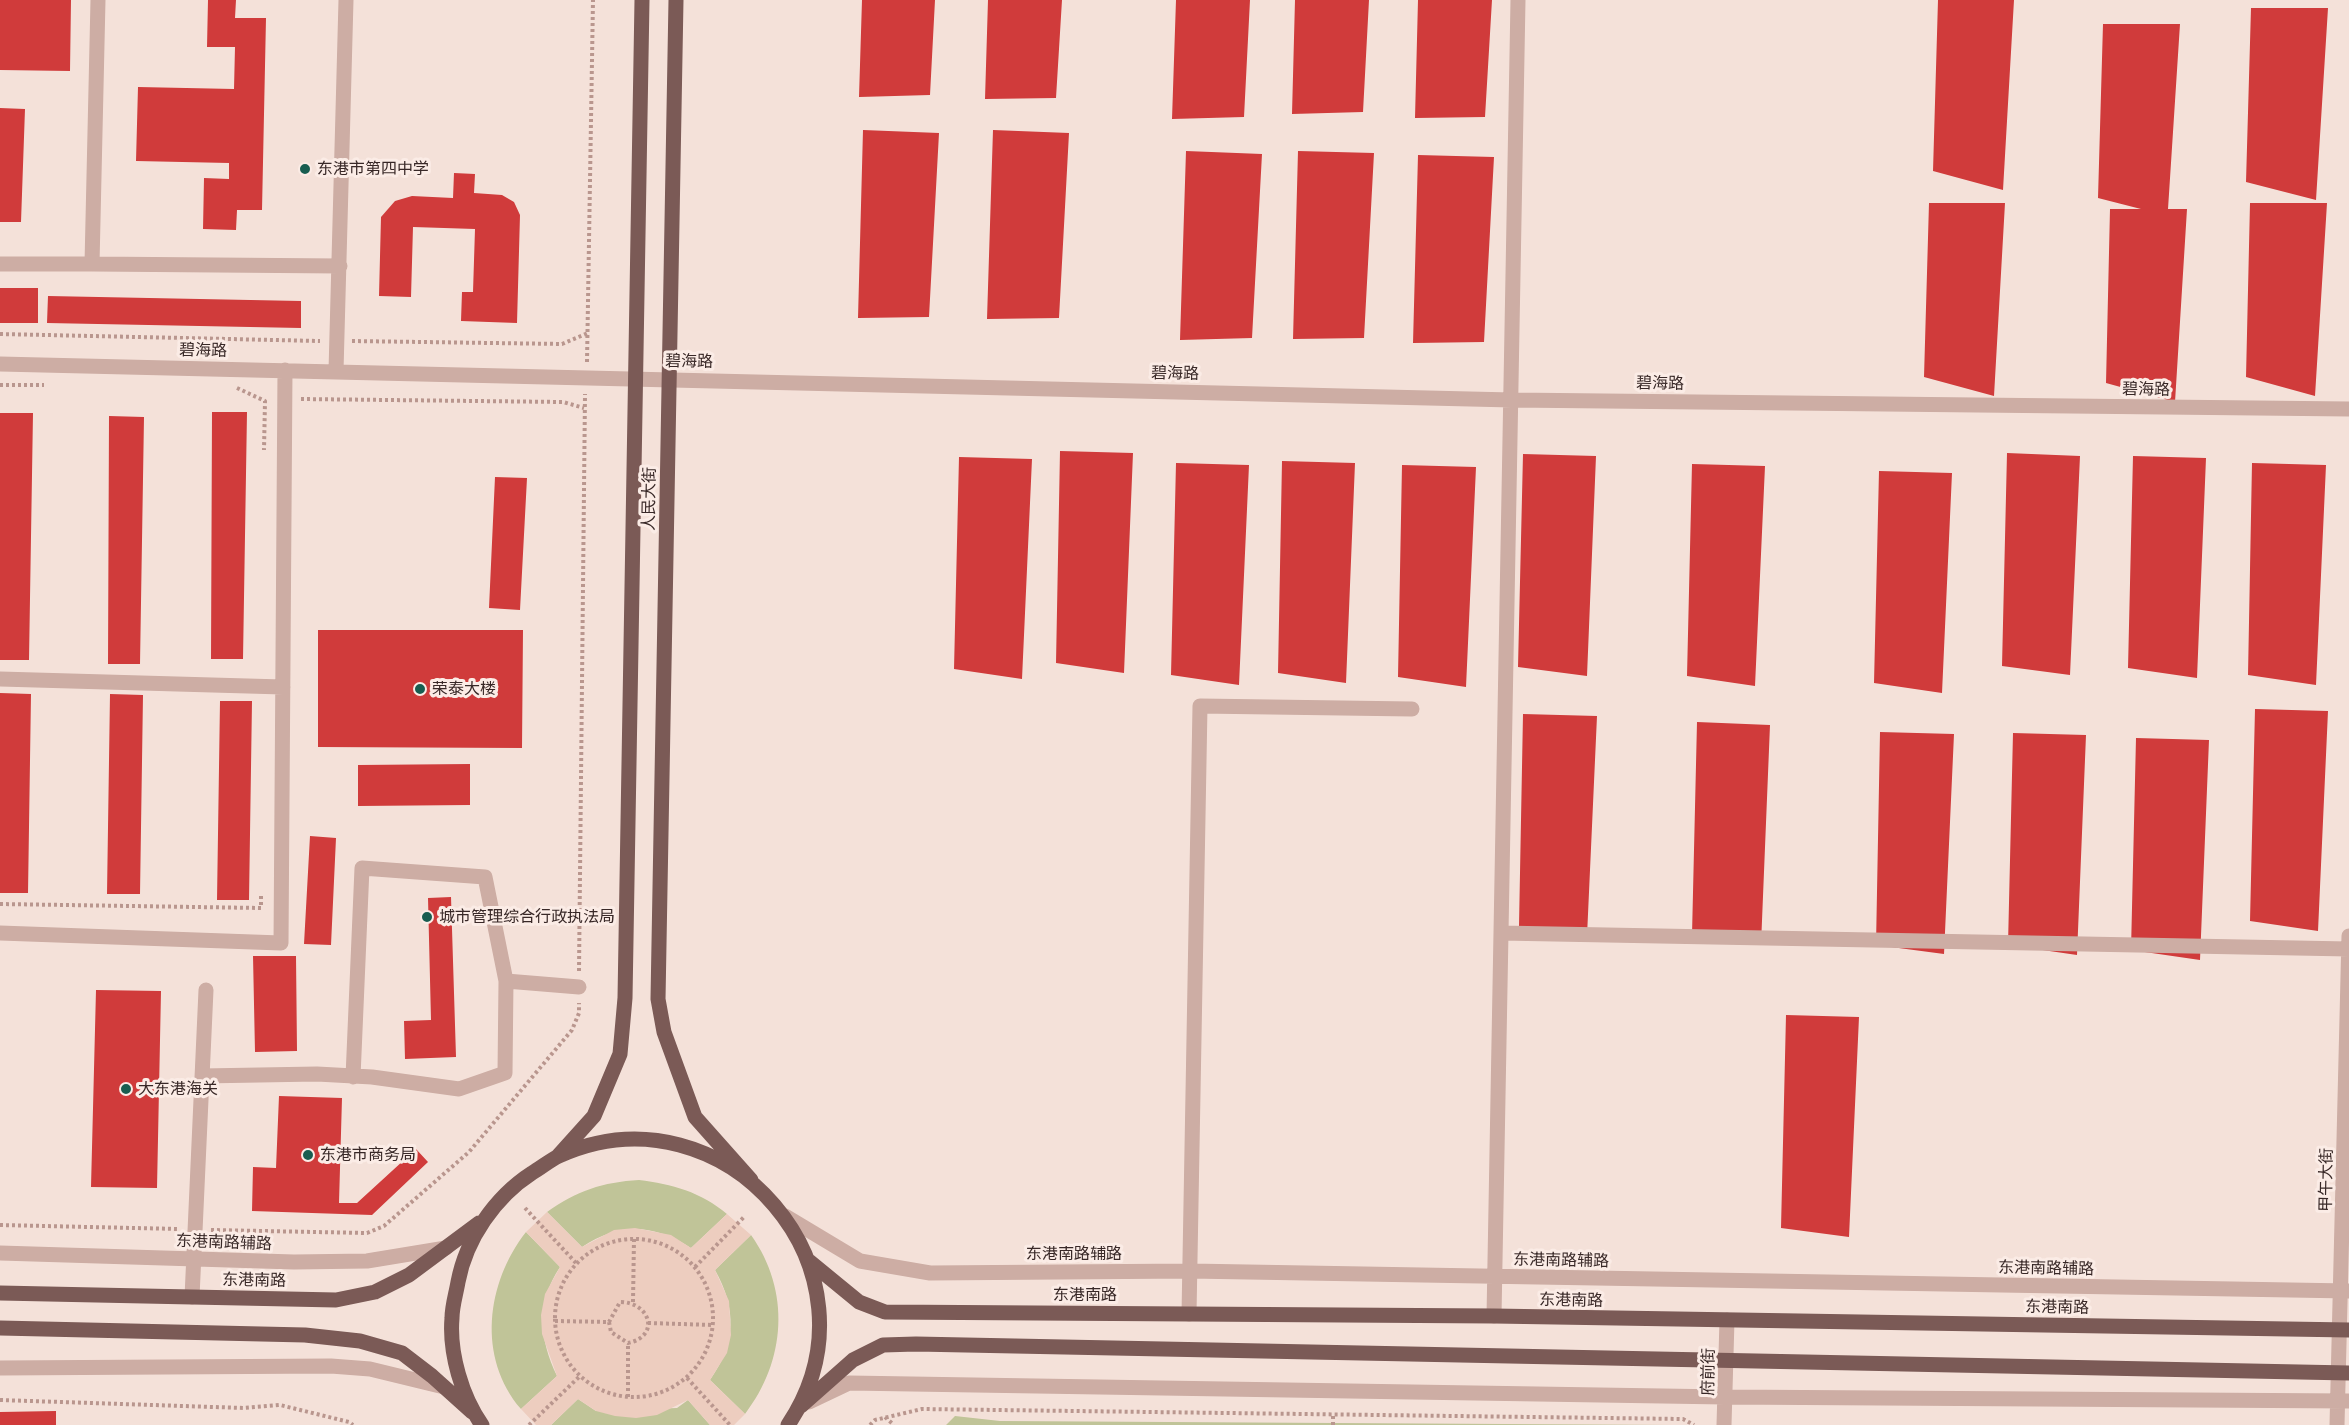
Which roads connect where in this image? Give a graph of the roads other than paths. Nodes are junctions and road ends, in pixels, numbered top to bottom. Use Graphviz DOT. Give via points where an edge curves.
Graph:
graph roads {
  1 [pos="98,0"];
  2 [pos="346,0"];
  3 [pos="642,0"];
  4 [pos="676,0"];
  5 [pos="1518,0"];
  6 [pos="0,264"];
  7 [pos="92,264"];
  8 [pos="340,266"];
  9 [pos="0,364"];
  10 [pos="285,370"];
  11 [pos="336,371"];
  12 [pos="635,378"];
  13 [pos="669,379"];
  14 [pos="1512,400"];
  15 [pos="2349,409"];
  16 [pos="0,680"];
  17 [pos="283,687"];
  18 [pos="1412,709"];
  19 [pos="0,933"];
  20 [pos="1501,933"];
  21 [pos="2349,936"];
  22 [pos="2349,949"];
  23 [pos="507,981"];
  24 [pos="579,987"];
  25 [pos="206,990"];
  26 [pos="202,1076"];
  27 [pos="353,1077"];
  28 [pos="558,1156"];
  29 [pos="752,1180"];
  30 [pos="785,1216"];
  31 [pos="484,1220"];
  32 [pos="446,1248"];
  33 [pos="0,1253"];
  34 [pos="195,1259"];
  35 [pos="809,1261"];
  36 [pos="1190,1271"];
  37 [pos="1494,1276"];
  38 [pos="2346,1291"];
  39 [pos="0,1293"];
  40 [pos="192,1297"];
  41 [pos="1189,1314"];
  42 [pos="1494,1316"];
  43 [pos="1727,1320"];
  44 [pos="0,1328"];
  45 [pos="2345,1330"];
  46 [pos="1726,1362"];
  47 [pos="0,1368"];
  48 [pos="2344,1373"];
  49 [pos="444,1387"];
  50 [pos="1725,1397"];
  51 [pos="2343,1401"];
  52 [pos="801,1406"];
  53 [pos="478,1419"];
  54 [pos="788,1425"];
  55 [pos="1724,1425"];
  56 [pos="2337,1425"];
  1 -- 7 [label="street"];
  2 -- 8 [label="street"];
  3 -- 12 [label="main road, 人民大街"];
  4 -- 13 [label="main road, 人民大街"];
  5 -- 14 [label="street"];
  6 -- 7 [label="street"];
  7 -- 8 [label="street"];
  8 -- 11 [label="street"];
  9 -- 10 [label="street, 碧海路"];
  10 -- 11 [label="street, 碧海路"];
  10 -- 17 [label="street"];
  11 -- 12 [label="street, 碧海路"];
  12 -- 13 [label="street, 碧海路"];
  12 -- 28 [label="main road, 人民大街" via="625,998 620,1054 594,1116"];
  13 -- 14 [label="street, 碧海路"];
  13 -- 29 [label="main road, 人民大街" via="658,999 664,1032 695,1117"];
  14 -- 15 [label="street, 碧海路"];
  14 -- 20 [label="street"];
  16 -- 17 [label="street"];
  17 -- 19 [label="street" via="281,943"];
  18 -- 36 [label="street" via="1200,706"];
  20 -- 22 [label="street"];
  20 -- 37 [label="street"];
  21 -- 22 [label="street, 甲午大街"];
  22 -- 38 [label="street, 甲午大街"];
  23 -- 24 [label="street"];
  23 -- 27 [label="street" via="505,1073 459,1089"];
  23 -- 27 [label="street" via="485,877 362,868"];
  25 -- 26 [label="street"];
  26 -- 27 [label="street"];
  26 -- 34 [label="street"];
  28 -- 29 [label="main road" via="606,1142 658,1140 704,1152"];
  28 -- 31 [label="main road" via="516,1184"];
  29 -- 30 [label="main road, 人民大街"];
  30 -- 35 [label="main road, 人民大街"];
  30 -- 36 [label="street, 东港南路辅路" via="860,1261 930,1273"];
  31 -- 32 [label="main road, 东港南路"];
  31 -- 53 [label="main road" via="461,1266 451,1319 457,1368"];
  32 -- 34 [label="street, 东港南路辅路" via="367,1261"];
  32 -- 40 [label="main road, 东港南路" via="409,1275 375,1292 336,1300"];
  33 -- 34 [label="street, 东港南路辅路"];
  34 -- 40 [label="street"];
  35 -- 41 [label="main road, 东港南路" via="859,1302 885,1312"];
  35 -- 52 [label="main road" via="819,1308 817,1357"];
  36 -- 37 [label="street, 东港南路辅路"];
  36 -- 41 [label="street"];
  37 -- 38 [label="street, 东港南路辅路"];
  37 -- 42 [label="street"];
  38 -- 45 [label="street, 甲午大街"];
  39 -- 40 [label="main road, 东港南路"];
  41 -- 42 [label="main road, 东港南路"];
  42 -- 43 [label="main road, 东港南路"];
  43 -- 45 [label="main road, 东港南路"];
  43 -- 46 [label="street, 府前街"];
  44 -- 49 [label="main road" via="305,1335 360,1341 402,1353"];
  45 -- 48 [label="street, 甲午大街"];
  46 -- 48 [label="main road"];
  46 -- 50 [label="street, 府前街"];
  46 -- 52 [label="main road" via="883,1345 853,1360"];
  47 -- 49 [label="street" via="331,1366 370,1369"];
  48 -- 51 [label="street, 甲午大街"];
  49 -- 53 [label="main road"];
  50 -- 51 [label="street"];
  50 -- 52 [label="street" via="849,1383"];
  50 -- 55 [label="street, 府前街"];
  51 -- 56 [label="street, 甲午大街"];
  52 -- 54 [label="main road"];
}
